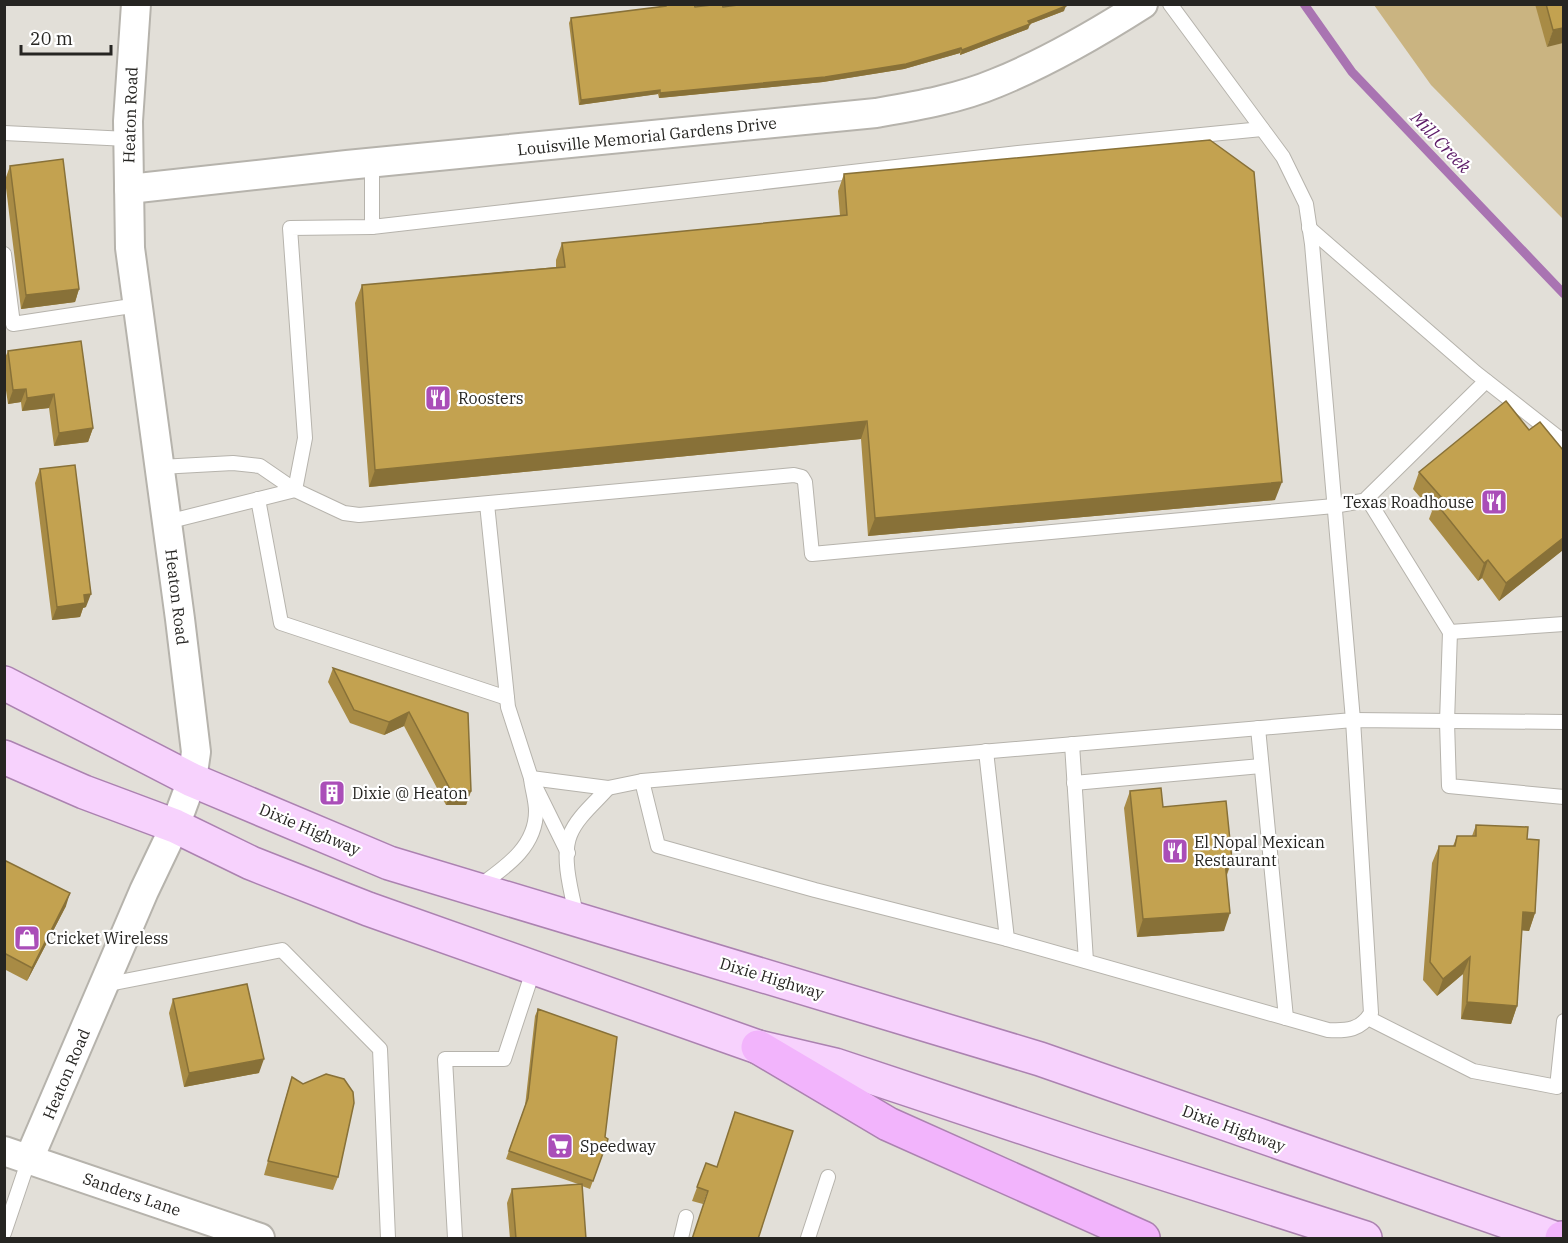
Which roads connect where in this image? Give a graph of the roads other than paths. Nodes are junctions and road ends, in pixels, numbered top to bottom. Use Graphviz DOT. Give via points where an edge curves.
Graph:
graph roads {
  1 [pos="136,4"];
  2 [pos="1143,4"];
  3 [pos="1170,4"];
  4 [pos="1262,129"];
  5 [pos="4,133"];
  6 [pos="128,139"];
  7 [pos="372,162"];
  8 [pos="129,189"];
  9 [pos="372,227"];
  10 [pos="1309,228"];
  11 [pos="4,254"];
  12 [pos="138,305"];
  13 [pos="1486,381"];
  14 [pos="1563,442"];
  15 [pos="160,467"];
  16 [pos="295,490"];
  17 [pos="258,500"];
  18 [pos="1368,500"];
  19 [pos="487,504"];
  20 [pos="1334,506"];
  21 [pos="167,522"];
  22 [pos="1563,624"];
  23 [pos="1449,632"];
  24 [pos="4,683"];
  25 [pos="507,698"];
  26 [pos="1353,720"];
  27 [pos="1447,722"];
  28 [pos="1563,722"];
  29 [pos="1258,728"];
  30 [pos="1072,744"];
  31 [pos="986,751"];
  32 [pos="4,757"];
  33 [pos="1261,766"];
  34 [pos="531,778"];
  35 [pos="192,780"];
  36 [pos="642,781"];
  37 [pos="1074,783"];
  38 [pos="608,788"];
  39 [pos="1563,797"];
  40 [pos="176,826"];
  41 [pos="568,853"];
  42 [pos="475,889"];
  43 [pos="577,920"];
  44 [pos="1007,939"];
  45 [pos="1086,961"];
  46 [pos="534,968"];
  47 [pos="104,985"];
  48 [pos="1286,1018"];
  49 [pos="1368,1018"];
  50 [pos="1563,1021"];
  51 [pos="758,1047"];
  52 [pos="17,1155"];
  53 [pos="828,1177"];
  54 [pos="686,1217"];
  55 [pos="6,1223"];
  56 [pos="221,1232"];
  57 [pos="260,1239"];
  58 [pos="388,1239"];
  59 [pos="455,1239"];
  60 [pos="681,1239"];
  61 [pos="808,1239"];
  62 [pos="1143,1239"];
  63 [pos="1365,1239"];
  64 [pos="1554,1239"];
  1 -- 6 [label="street, Heaton Road"];
  2 -- 7 [label="street, Louisville Memorial Gardens Drive" via="1085,41 996,83 936,102 876,114"];
  3 -- 4 [label="lane"];
  4 -- 9 [label="lane"];
  4 -- 10 [label="lane" via="1283,157 1306,204"];
  5 -- 6 [label="lane"];
  6 -- 8 [label="street, Heaton Road"];
  7 -- 8 [label="street, Louisville Memorial Gardens Drive"];
  7 -- 9 [label="lane"];
  8 -- 12 [label="street, Heaton Road" via="130,248"];
  9 -- 16 [label="lane" via="290,228 305,438"];
  10 -- 13 [label="lane"];
  10 -- 20 [label="lane"];
  11 -- 12 [label="lane" via="13,324"];
  12 -- 15 [label="street, Heaton Road"];
  13 -- 14 [label="lane"];
  13 -- 18 [label="lane"];
  15 -- 16 [label="lane" via="233,463 260,466"];
  15 -- 21 [label="street, Heaton Road"];
  16 -- 17 [label="lane"];
  16 -- 19 [label="lane" via="344,513 359,515"];
  17 -- 21 [label="lane"];
  17 -- 25 [label="lane" via="281,623"];
  18 -- 20 [label="lane"];
  18 -- 23 [label="lane"];
  19 -- 20 [label="lane" via="794,475 802,477 805,483 812,554"];
  19 -- 25 [label="lane"];
  20 -- 26 [label="lane"];
  21 -- 35 [label="street, Heaton Road" via="196,752"];
  22 -- 23 [label="lane"];
  23 -- 27 [label="lane"];
  24 -- 35 [label="main road, Dixie Highway"];
  25 -- 34 [label="lane"];
  26 -- 27 [label="lane"];
  26 -- 29 [label="lane"];
  26 -- 49 [label="lane" via="1371,1013"];
  27 -- 28 [label="lane"];
  27 -- 39 [label="lane" via="1449,786"];
  29 -- 30 [label="lane"];
  29 -- 33 [label="lane"];
  30 -- 31 [label="lane"];
  30 -- 37 [label="lane"];
  31 -- 36 [label="lane"];
  31 -- 44 [label="lane"];
  32 -- 40 [label="main road"];
  33 -- 37 [label="lane"];
  33 -- 48 [label="lane"];
  34 -- 38 [label="lane"];
  34 -- 41 [label="lane"];
  34 -- 42 [label="lane" via="536,812 531,835 518,857"];
  35 -- 40 [label="street, Heaton Road"];
  35 -- 42 [label="main road, Dixie Highway" via="389,863"];
  36 -- 38 [label="lane"];
  36 -- 44 [label="lane" via="658,846"];
  37 -- 45 [label="lane"];
  38 -- 41 [label="lane" via="569,836"];
  40 -- 46 [label="main road" via="251,863"];
  40 -- 47 [label="street, Heaton Road"];
  41 -- 43 [label="lane"];
  42 -- 43 [label="main road, Dixie Highway"];
  43 -- 64 [label="main road, Dixie Highway" via="1040,1059"];
  44 -- 45 [label="lane"];
  45 -- 48 [label="lane"];
  46 -- 51 [label="main road"];
  46 -- 59 [label="lane" via="504,1059 445,1059"];
  47 -- 52 [label="street, Heaton Road"];
  47 -- 58 [label="lane" via="282,950 380,1049"];
  48 -- 49 [label="lane" via="1328,1030 1348,1031"];
  49 -- 50 [label="lane" via="1473,1071 1557,1087"];
  51 -- 62 [label="highway" via="888,1124"];
  51 -- 63 [label="main road" via="834,1065"];
  52 -- 55 [label="lane"];
  52 -- 56 [label="street, Sanders Lane"];
  53 -- 61 [label="lane"];
  54 -- 60 [label="lane"];
  56 -- 57 [label="street, Sanders Lane"];
}
